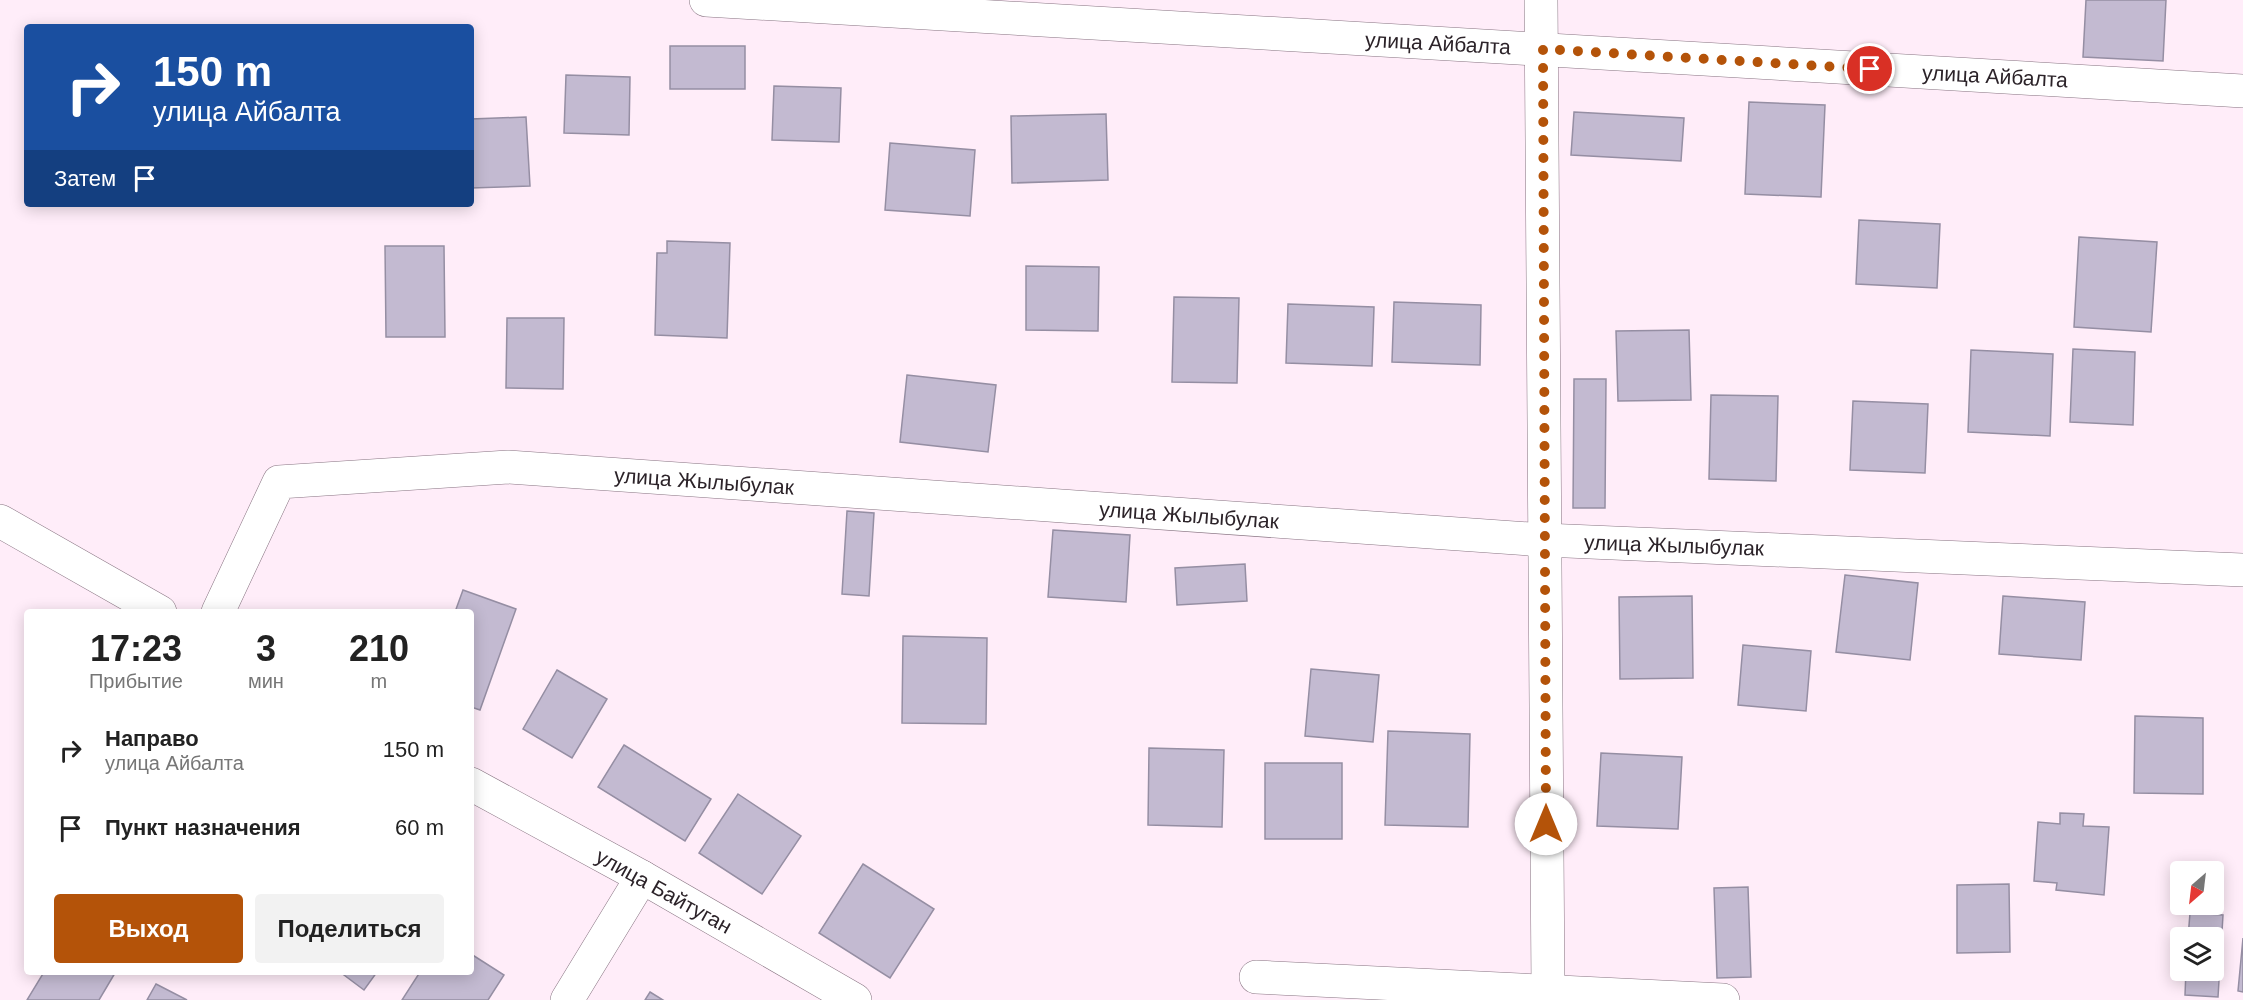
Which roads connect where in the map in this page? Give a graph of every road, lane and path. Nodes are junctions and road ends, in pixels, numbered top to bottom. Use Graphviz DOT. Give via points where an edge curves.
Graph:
graph roads {
  1 [pos="706,0"];
  2 [pos="1541,0"];
  3 [pos="1543,49"];
  4 [pos="2243,91"];
  5 [pos="0,521"];
  6 [pos="1544,540"];
  7 [pos="2243,570"];
  8 [pos="155,609"];
  9 [pos="219,609"];
  10 [pos="474,786"];
  11 [pos="642,877"];
  12 [pos="1256,976"];
  13 [pos="1548,989"];
  14 [pos="567,1000"];
  15 [pos="855,1000"];
  16 [pos="1723,1000"];
  1 -- 3 [label="street, улица Айбалта"];
  2 -- 3 [label="street"];
  3 -- 4 [label="street, улица Айбалта"];
  3 -- 6 [label="street"];
  5 -- 8 [label="street"];
  6 -- 7 [label="street, улица Жылыбулак"];
  6 -- 9 [label="street, улица Жылыбулак" via="497,468 279,482"];
  6 -- 13 [label="street"];
  10 -- 11 [label="street, улица Байтуган"];
  11 -- 14 [label="street"];
  11 -- 15 [label="street, улица Байтуган"];
  12 -- 13 [label="street"];
  13 -- 16 [label="street"];
}
